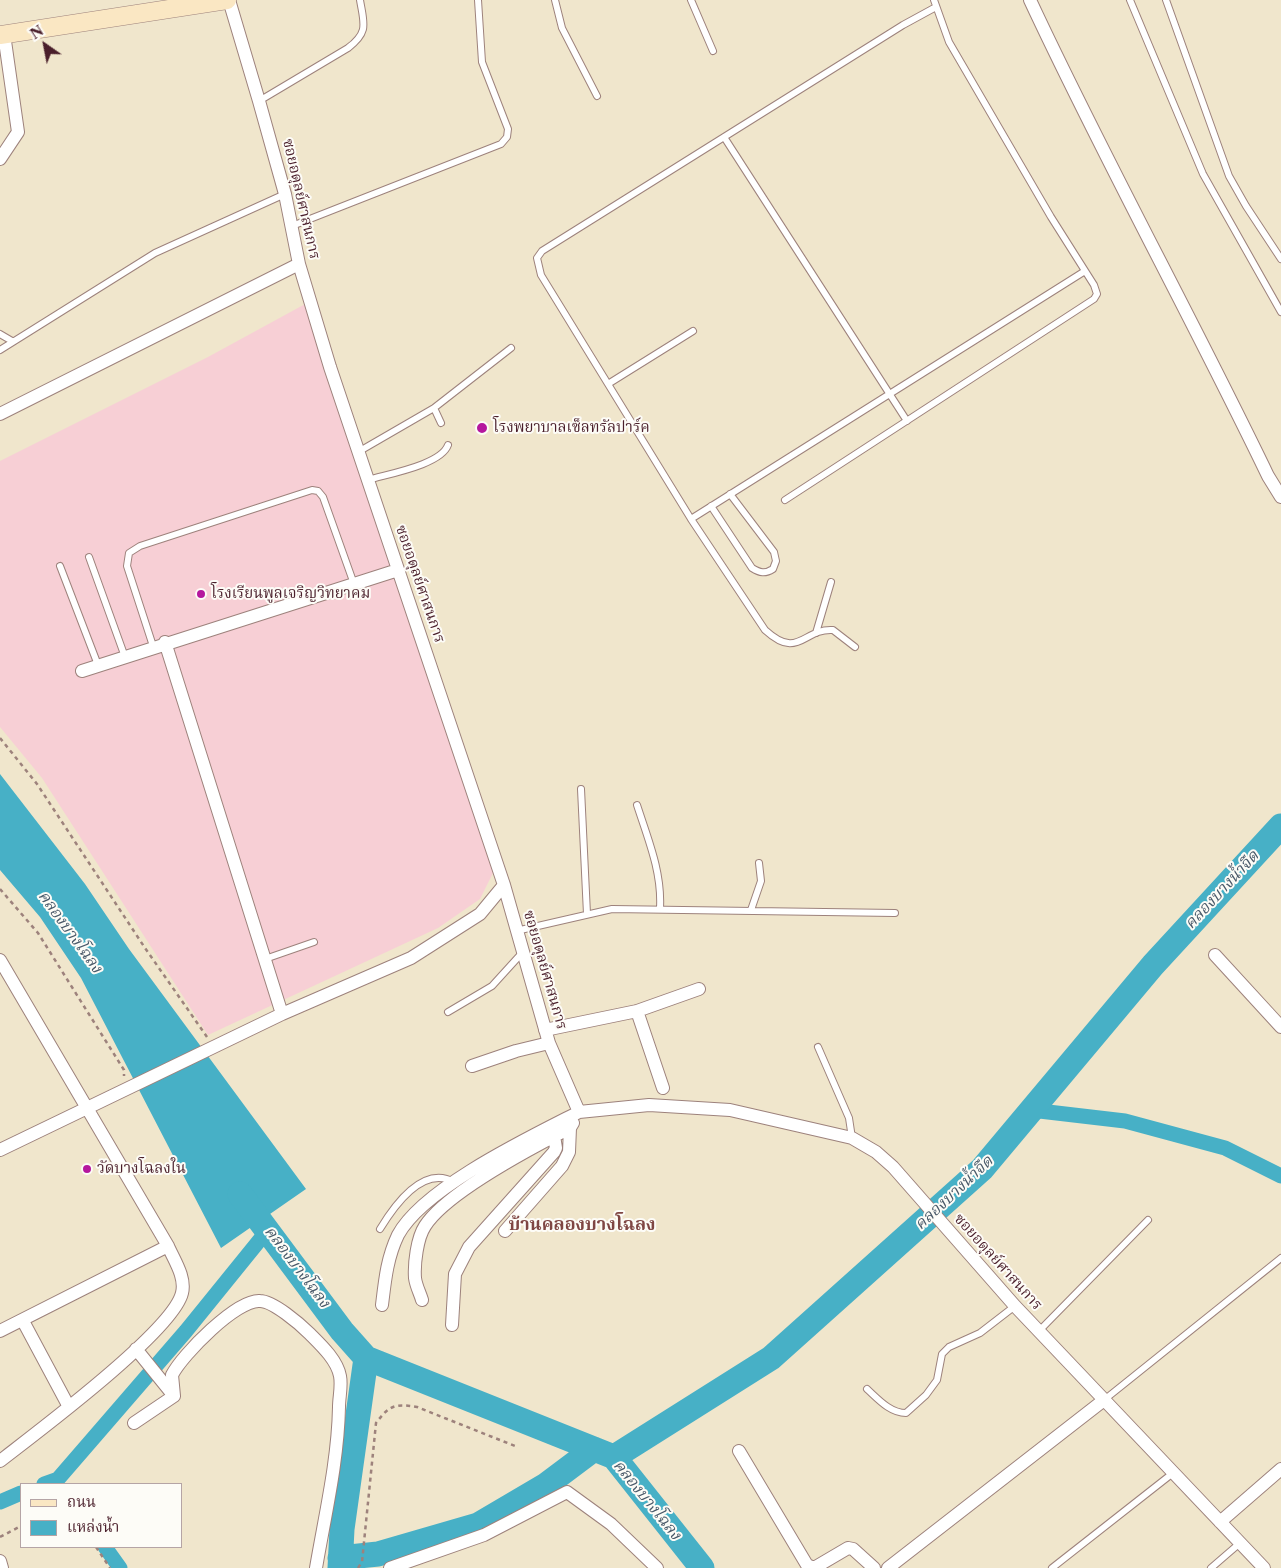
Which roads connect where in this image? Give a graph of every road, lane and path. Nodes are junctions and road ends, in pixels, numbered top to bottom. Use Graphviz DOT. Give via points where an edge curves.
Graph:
graph roads {
  1 [pos="228,0"];
  2 [pos="360,0"];
  3 [pos="478,0"];
  4 [pos="555,0"];
  5 [pos="691,0"];
  6 [pos="1030,0"];
  7 [pos="1130,0"];
  8 [pos="1166,0"];
  9 [pos="935,4"];
  10 [pos="2,34"];
  11 [pos="713,51"];
  12 [pos="597,96"];
  13 [pos="260,101"];
  14 [pos="724,137"];
  15 [pos="0,159"];
  16 [pos="285,194"];
  17 [pos="292,226"];
  18 [pos="1281,259"];
  19 [pos="299,264"];
  20 [pos="1085,271"];
  21 [pos="1281,312"];
  22 [pos="693,331"];
  23 [pos="0,334"];
  24 [pos="12,341"];
  25 [pos="511,348"];
  26 [pos="0,350"];
  27 [pos="608,384"];
  28 [pos="889,394"];
  29 [pos="434,408"];
  30 [pos="0,414"];
  31 [pos="907,421"];
  32 [pos="441,424"];
  33 [pos="448,445"];
  34 [pos="358,452"];
  35 [pos="368,480"];
  36 [pos="730,494"];
  37 [pos="1281,497"];
  38 [pos="785,500"];
  39 [pos="710,506"];
  40 [pos="691,518"];
  41 [pos="89,557"];
  42 [pos="60,566"];
  43 [pos="398,570"];
  44 [pos="831,582"];
  45 [pos="354,584"];
  46 [pos="816,633"];
  47 [pos="159,644"];
  48 [pos="854,647"];
  49 [pos="125,657"];
  50 [pos="98,665"];
  51 [pos="82,671"];
  52 [pos="0,738"];
  53 [pos="581,788"];
  54 [pos="637,805"];
  55 [pos="759,863"];
  56 [pos="504,885"];
  57 [pos="0,889"];
  58 [pos="660,908"];
  59 [pos="751,910"];
  60 [pos="895,913"];
  61 [pos="588,914"];
  62 [pos="516,931"];
  63 [pos="314,942"];
  64 [pos="522,952"];
  65 [pos="1215,955"];
  66 [pos="264,959"];
  67 [pos="0,960"];
  68 [pos="699,989"];
  69 [pos="637,1011"];
  70 [pos="448,1012"];
  71 [pos="282,1014"];
  72 [pos="1281,1027"];
  73 [pos="545,1030"];
  74 [pos="549,1043"];
  75 [pos="218,1044"];
  76 [pos="818,1047"];
  77 [pos="472,1066"];
  78 [pos="663,1088"];
  79 [pos="126,1090"];
  80 [pos="86,1108"];
  81 [pos="579,1112"];
  82 [pos="570,1128"];
  83 [pos="554,1136"];
  84 [pos="852,1138"];
  85 [pos="0,1150"];
  86 [pos="454,1182"];
  87 [pos="1148,1220"];
  88 [pos="380,1229"];
  89 [pos="505,1231"];
  90 [pos="168,1246"];
  91 [pos="1281,1258"];
  92 [pos="422,1300"];
  93 [pos="382,1305"];
  94 [pos="1015,1306"];
  95 [pos="23,1320"];
  96 [pos="452,1325"];
  97 [pos="0,1331"];
  98 [pos="1039,1331"];
  99 [pos="136,1349"];
  100 [pos="867,1389"];
  101 [pos="173,1395"];
  102 [pos="1104,1400"];
  103 [pos="69,1407"];
  104 [pos="134,1423"];
  105 [pos="516,1446"];
  106 [pos="739,1451"];
  107 [pos="0,1461"];
  108 [pos="1281,1469"];
  109 [pos="1174,1473"];
  110 [pos="1220,1522"];
  111 [pos="20,1527"];
  112 [pos="0,1537"];
  113 [pos="1240,1543"];
  114 [pos="97,1548"];
  115 [pos="0,1561"];
  116 [pos="2,1568"];
  117 [pos="110,1568"];
  118 [pos="316,1568"];
  119 [pos="358,1568"];
  120 [pos="390,1568"];
  121 [pos="657,1568"];
  122 [pos="874,1568"];
  123 [pos="888,1568"];
  124 [pos="1052,1568"];
  125 [pos="1211,1568"];
  126 [pos="1264,1568"];
  1 -- 10 [label="main road"];
  1 -- 13 [label="street, ซอยอดุลย์ศาสนการ"];
  2 -- 13 [label="lane" via="364,25 361,38"];
  3 -- 17 [label="lane" via="482,62 508,129 507,137 501,144"];
  4 -- 12 [label="lane" via="562,28"];
  5 -- 11 [label="lane"];
  6 -- 37 [label="street" via="1085,115"];
  7 -- 21 [label="lane" via="1204,174"];
  8 -- 18 [label="lane" via="1229,176"];
  9 -- 14 [label="lane"];
  9 -- 20 [label="lane" via="949,42"];
  10 -- 15 [label="street" via="18,132"];
  13 -- 16 [label="street, ซอยอดุลย์ศาสนการ"];
  14 -- 27 [label="lane" via="542,251 537,258 541,275"];
  14 -- 28 [label="lane"];
  16 -- 17 [label="street, ซอยอดุลย์ศาสนการ"];
  16 -- 24 [label="lane" via="155,253"];
  17 -- 19 [label="street, ซอยอดุลย์ศาสนการ"];
  19 -- 30 [label="street"];
  19 -- 34 [label="street, ซอยอดุลย์ศาสนการ"];
  20 -- 28 [label="lane"];
  20 -- 31 [label="lane" via="1097,294 1094,299"];
  22 -- 27 [label="lane"];
  23 -- 24 [label="lane"];
  24 -- 26 [label="lane"];
  25 -- 29 [label="lane"];
  27 -- 40 [label="lane"];
  28 -- 31 [label="lane"];
  28 -- 36 [label="lane"];
  29 -- 32 [label="lane"];
  29 -- 34 [label="lane"];
  31 -- 38 [label="lane"];
  33 -- 35 [label="lane" via="446,452 431,461"];
  34 -- 35 [label="street, ซอยอดุลย์ศาสนการ"];
  35 -- 43 [label="street, ซอยอดุลย์ศาสนการ"];
  36 -- 39 [label="lane"];
  36 -- 39 [label="lane" via="774,552 776,561 773,569 766,573 752,568"];
  39 -- 40 [label="lane"];
  40 -- 46 [label="lane" via="765,630 782,643 792,644"];
  41 -- 49 [label="lane"];
  42 -- 50 [label="lane"];
  43 -- 45 [label="street"];
  43 -- 56 [label="street, ซอยอดุลย์ศาสนการ"];
  44 -- 46 [label="lane"];
  45 -- 47 [label="street"];
  45 -- 47 [label="lane" via="323,497 312,490 140,546 129,553 127,566"];
  46 -- 48 [label="lane" via="833,630"];
  47 -- 49 [label="street"];
  47 -- 66 [label="street"];
  49 -- 50 [label="street"];
  50 -- 51 [label="street"];
  52 -- 75 [label="path" via="37,784 206,1036"];
  53 -- 61 [label="lane"];
  54 -- 58 [label="lane" via="658,872"];
  55 -- 59 [label="lane" via="761,881"];
  56 -- 62 [label="street, ซอยอดุลย์ศาสนการ"];
  56 -- 71 [label="street" via="480,914 411,958"];
  57 -- 79 [label="path" via="38,933 83,1002 124,1070"];
  58 -- 59 [label="lane"];
  58 -- 61 [label="lane" via="612,909"];
  59 -- 60 [label="lane"];
  61 -- 62 [label="lane"];
  62 -- 64 [label="street, ซอยอดุลย์ศาสนการ"];
  63 -- 66 [label="lane"];
  64 -- 70 [label="lane" via="492,986"];
  64 -- 73 [label="street, ซอยอดุลย์ศาสนการ"];
  65 -- 72 [label="street"];
  66 -- 71 [label="street"];
  67 -- 80 [label="street"];
  68 -- 69 [label="street"];
  69 -- 73 [label="street"];
  69 -- 78 [label="street"];
  71 -- 75 [label="street"];
  73 -- 74 [label="street, ซอยอดุลย์ศาสนการ"];
  74 -- 77 [label="street"];
  74 -- 81 [label="street, ซอยอดุลย์ศาสนการ"];
  75 -- 79 [label="street"];
  76 -- 84 [label="lane" via="849,1118"];
  79 -- 80 [label="street"];
  80 -- 85 [label="street"];
  80 -- 90 [label="street"];
  81 -- 82 [label="street"];
  81 -- 84 [label="street, ซอยอดุลย์ศาสนการ" via="649,1105 730,1110"];
  81 -- 86 [label="street"];
  82 -- 83 [label="street"];
  82 -- 89 [label="street" via="569,1152 562,1166"];
  83 -- 92 [label="street" via="448,1200 432,1216 423,1228 416,1266 415,1279"];
  83 -- 96 [label="street" via="554,1152 469,1247 455,1274"];
  84 -- 94 [label="street, ซอยอดุลย์ศาสนการ" via="893,1167"];
  86 -- 88 [label="lane" via="445,1177 435,1178 410,1190 397,1202"];
  86 -- 93 [label="street" via="412,1216 399,1234 388,1260"];
  87 -- 98 [label="lane"];
  90 -- 95 [label="street"];
  90 -- 99 [label="street" via="184,1285 182,1295 178,1305"];
  91 -- 102 [label="lane"];
  94 -- 98 [label="street, ซอยอดุลย์ศาสนการ"];
  94 -- 100 [label="lane" via="980,1333 949,1347 942,1354 937,1380 906,1413 889,1408"];
  95 -- 97 [label="street"];
  95 -- 103 [label="street"];
  98 -- 102 [label="street, ซอยอดุลย์ศาสนการ"];
  99 -- 101 [label="street"];
  99 -- 103 [label="street"];
  101 -- 104 [label="street"];
  101 -- 118 [label="street" via="172,1375 205,1334 257,1300 266,1302 301,1325 321,1345 340,1376 339,1432"];
  102 -- 109 [label="street, ซอยอดุลย์ศาสนการ"];
  102 -- 123 [label="street"];
  103 -- 107 [label="street"];
  105 -- 119 [label="path" via="416,1407 402,1404 388,1408 376,1423 362,1562"];
  106 -- 122 [label="street" via="806,1565 814,1568 848,1548"];
  108 -- 110 [label="street"];
  109 -- 110 [label="street, ซอยอดุลย์ศาสนการ"];
  109 -- 124 [label="lane"];
  110 -- 113 [label="street, ซอยอดุลย์ศาสนการ"];
  111 -- 112 [label="path"];
  113 -- 125 [label="lane"];
  113 -- 126 [label="street, ซอยอดุลย์ศาสนการ"];
  114 -- 117 [label="path"];
  115 -- 116 [label="street"];
  120 -- 121 [label="street" via="484,1535 568,1492 611,1524"];
}
